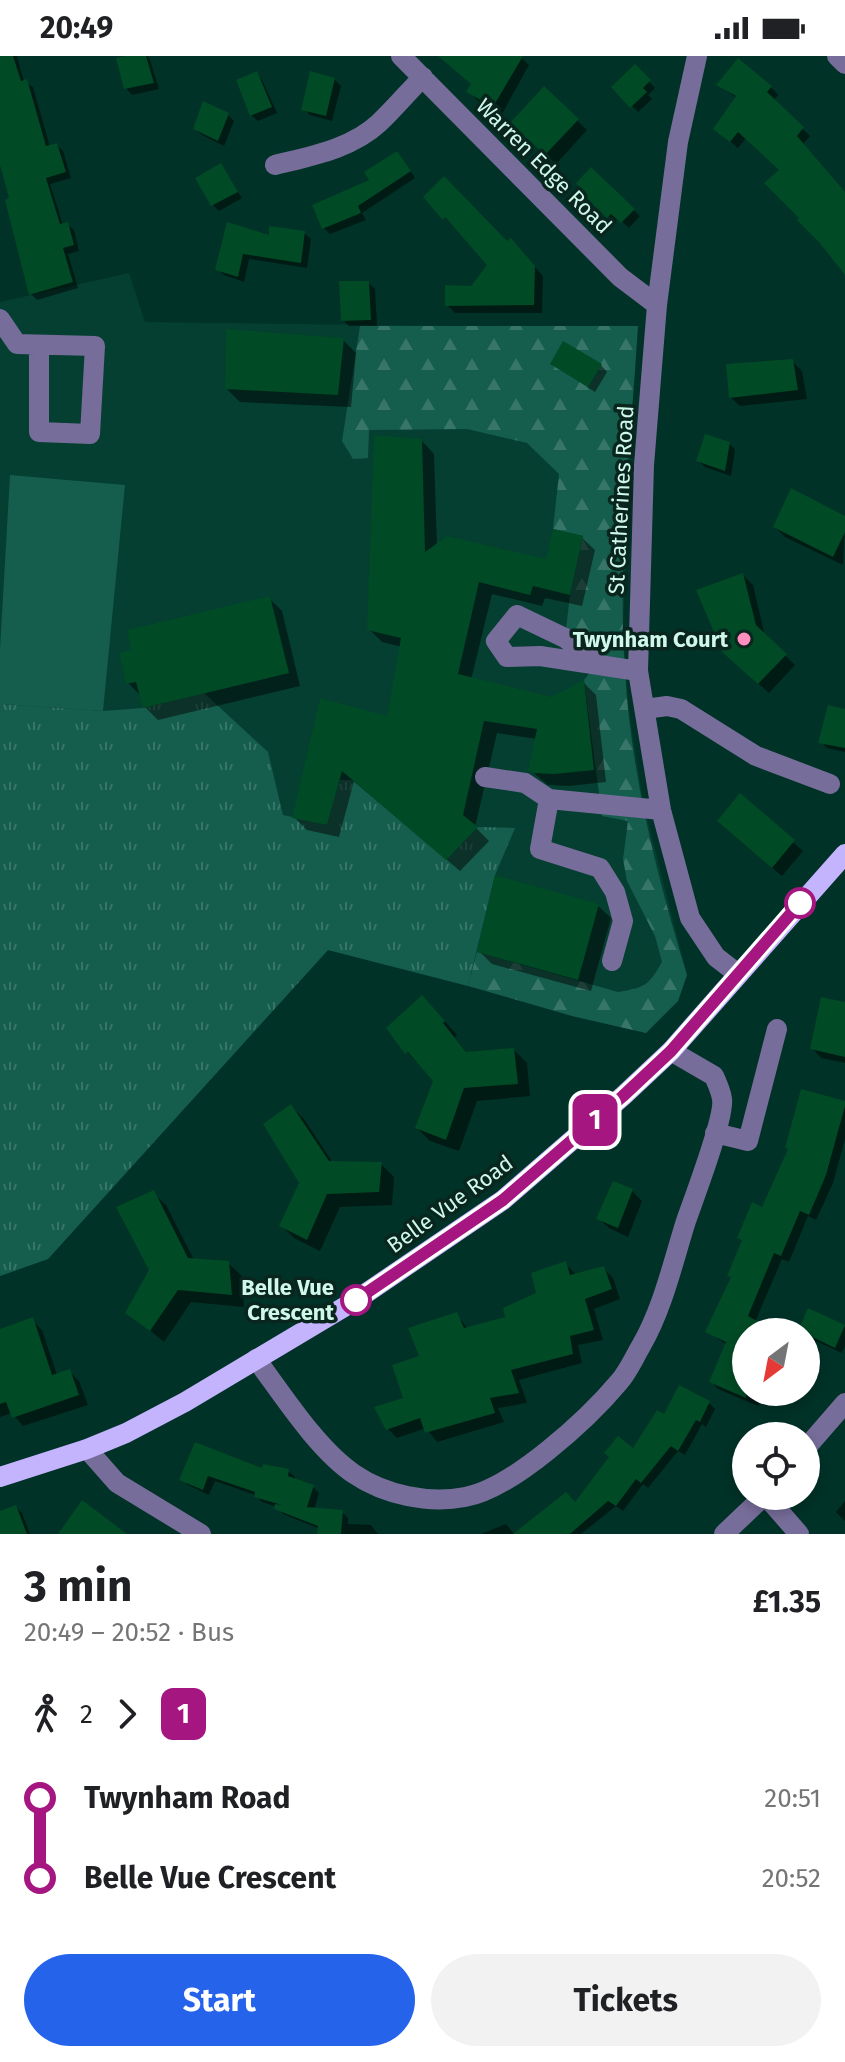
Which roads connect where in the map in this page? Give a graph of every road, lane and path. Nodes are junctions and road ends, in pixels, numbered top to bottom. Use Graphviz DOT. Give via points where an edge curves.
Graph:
graph roads {
  1 [pos="401,56"];
  2 [pos="697,56"];
  3 [pos="837,56"];
  4 [pos="845,64"];
  5 [pos="423,77"];
  6 [pos="275,165"];
  7 [pos="657,305"];
  8 [pos="0,319"];
  9 [pos="39,345"];
  10 [pos="598,664"];
  11 [pos="638,671"];
  12 [pos="645,709"];
  13 [pos="485,777"];
  14 [pos="830,784"];
  15 [pos="549,799"];
  16 [pos="661,810"];
  17 [pos="845,854"];
  18 [pos="612,961"];
  19 [pos="738,974"];
  20 [pos="777,1029"];
  21 [pos="671,1051"];
  22 [pos="715,1133"];
  23 [pos="256,1359"];
  24 [pos="845,1403"];
  25 [pos="820,1432"];
  26 [pos="87,1449"];
  27 [pos="0,1477"];
  28 [pos="750,1510"];
  29 [pos="778,1510"];
  30 [pos="201,1534"];
  31 [pos="724,1534"];
  32 [pos="799,1534"];
  1 -- 5 [label="street, Warren Edge Road"];
  2 -- 7 [label="street, St Catherines Road" via="678,142"];
  3 -- 4 [label="street"];
  5 -- 6 [label="street" via="363,135"];
  5 -- 7 [label="street, Warren Edge Road" via="620,277"];
  7 -- 11 [label="street, St Catherines Road" via="644,465"];
  8 -- 9 [label="street" via="17,344"];
  9 -- 9 [label="street" via="95,346 90,434 39,432"];
  10 -- 11 [label="street"];
  11 -- 12 [label="street, St Catherines Road"];
  12 -- 14 [label="street" via="681,709 756,756"];
  12 -- 16 [label="street, St Catherines Road"];
  13 -- 15 [label="street" via="525,783"];
  15 -- 16 [label="street"];
  15 -- 18 [label="street" via="540,849 600,868 615,892 623,921"];
  16 -- 19 [label="street, St Catherines Road" via="690,918 716,957"];
  17 -- 19 [label="main road, Belle Vue Road"];
  19 -- 21 [label="main road, Belle Vue Road"];
  20 -- 22 [label="street" via="748,1141"];
  21 -- 22 [label="street" via="714,1076 723,1100"];
  21 -- 23 [label="main road, Belle Vue Road" via="503,1200 356,1300"];
  22 -- 23 [label="street" via="658,1309 620,1381 537,1460 492,1488 435,1499 380,1489 352,1473 311,1432"];
  23 -- 26 [label="main road, Belle Vue Road" via="185,1402"];
  24 -- 25 [label="street"];
  26 -- 27 [label="main road, Belle Vue Road"];
  26 -- 30 [label="street" via="117,1483"];
  28 -- 31 [label="street"];
  29 -- 32 [label="street"];
}
